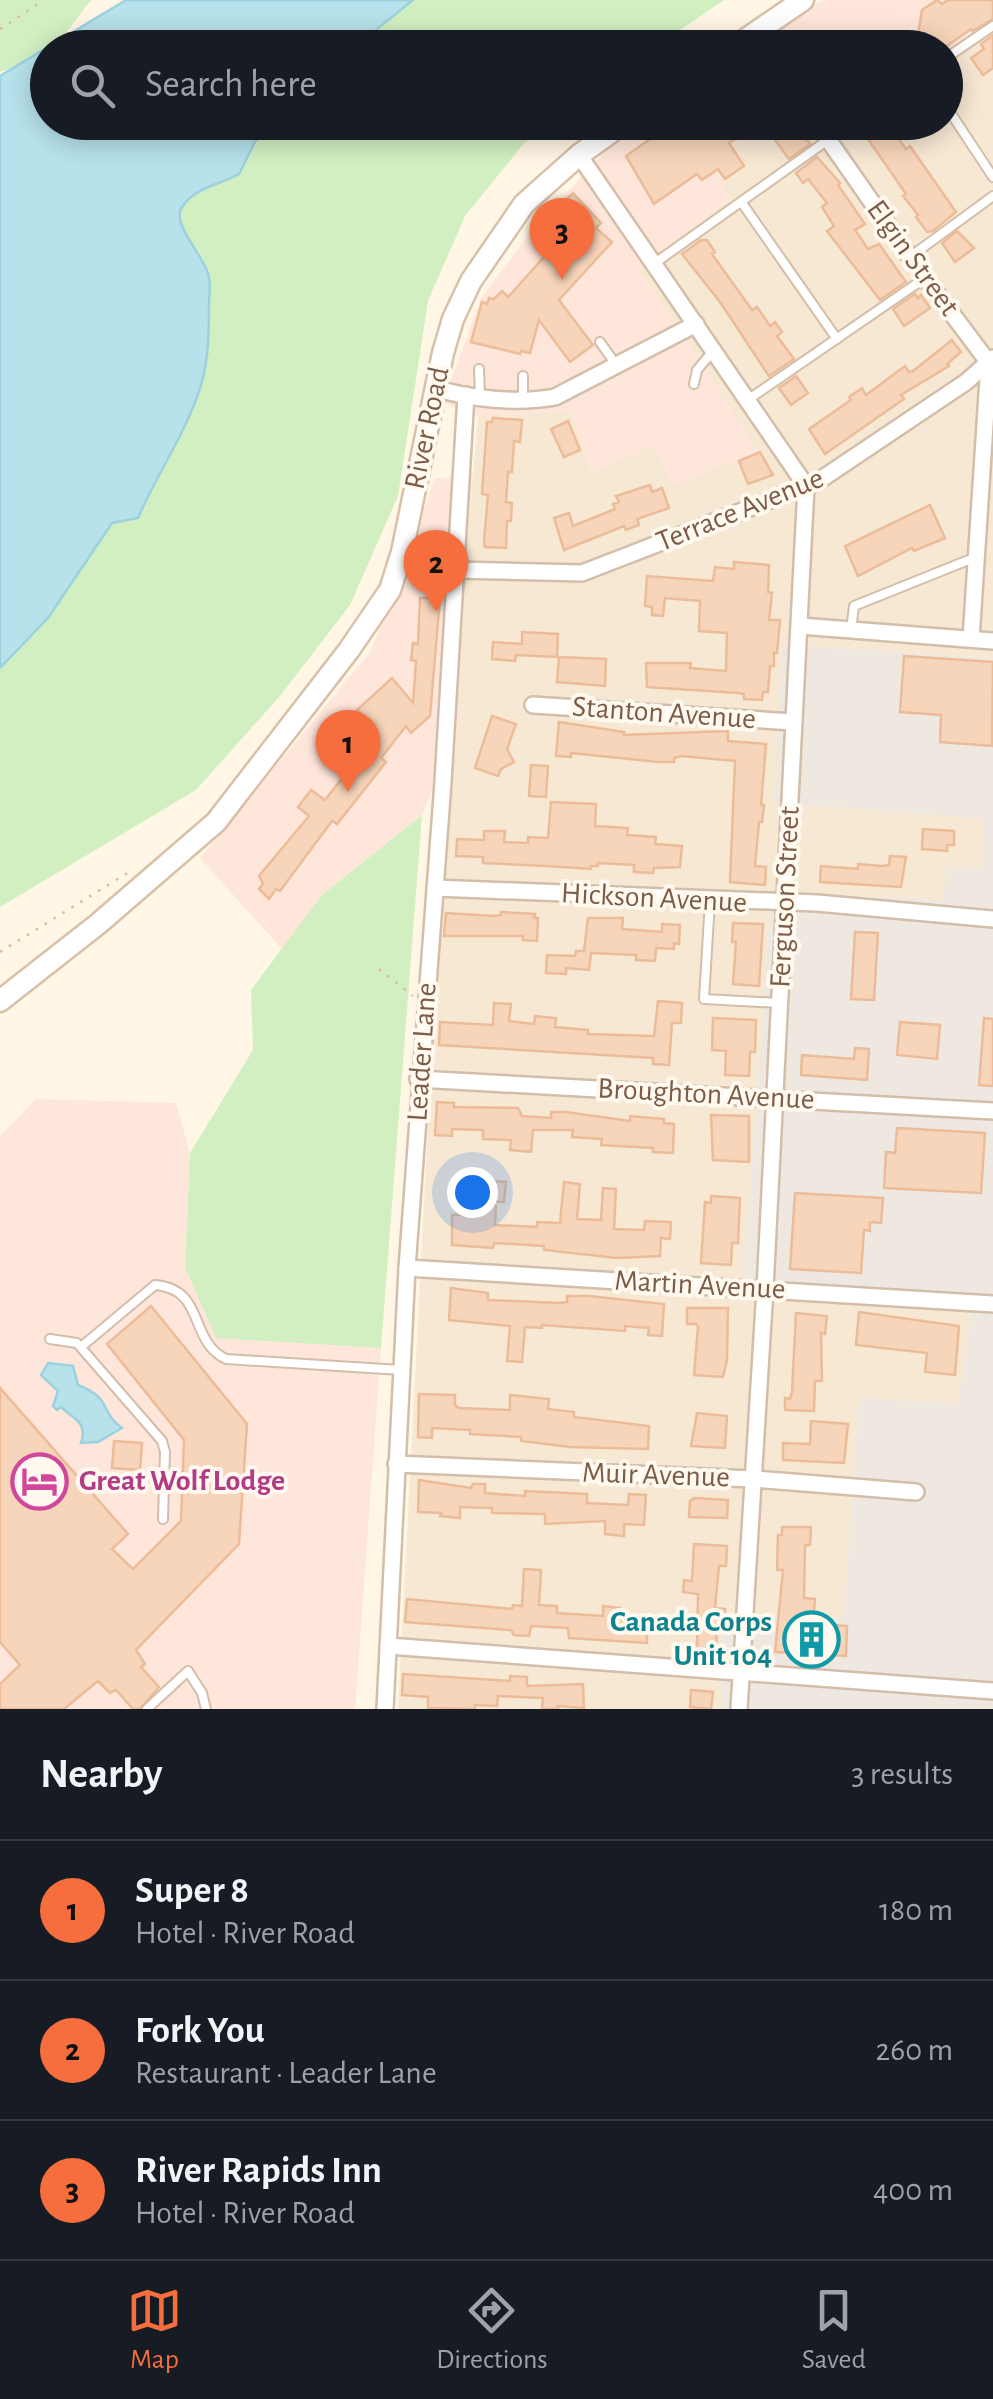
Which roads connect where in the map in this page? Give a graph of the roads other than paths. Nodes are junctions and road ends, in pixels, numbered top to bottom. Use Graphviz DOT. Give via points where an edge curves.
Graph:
graph roads {
  1 [pos="802,0"];
  2 [pos="993,26"];
  3 [pos="769,30"];
  4 [pos="963,46"];
  5 [pos="963,132"];
  6 [pos="600,140"];
  7 [pos="828,140"];
  8 [pos="579,155"];
  9 [pos="993,177"];
  10 [pos="993,196"];
  11 [pos="742,202"];
  12 [pos="910,257"];
  13 [pos="655,262"];
  14 [pos="925,278"];
  15 [pos="696,324"];
  16 [pos="836,339"];
  17 [pos="600,342"];
  18 [pos="714,350"];
  19 [pos="991,361"];
  20 [pos="618,366"];
  21 [pos="479,369"];
  22 [pos="523,376"];
  23 [pos="694,384"];
  24 [pos="434,388"];
  25 [pos="473,396"];
  26 [pos="523,399"];
  27 [pos="748,399"];
  28 [pos="806,486"];
  29 [pos="976,557"];
  30 [pos="456,570"];
  31 [pos="800,626"];
  32 [pos="851,630"];
  33 [pos="971,640"];
  34 [pos="993,641"];
  35 [pos="533,705"];
  36 [pos="794,722"];
  37 [pos="435,888"];
  38 [pos="710,901"];
  39 [pos="786,904"];
  40 [pos="993,919"];
  41 [pos="0,1001"];
  42 [pos="780,1003"];
  43 [pos="418,1079"];
  44 [pos="774,1098"];
  45 [pos="993,1111"];
  46 [pos="407,1268"];
  47 [pos="765,1289"];
  48 [pos="993,1304"];
  49 [pos="50,1338"];
  50 [pos="81,1348"];
  51 [pos="402,1370"];
  52 [pos="396,1464"];
  53 [pos="754,1479"];
  54 [pos="916,1492"];
  55 [pos="162,1520"];
  56 [pos="388,1646"];
  57 [pos="740,1671"];
  58 [pos="993,1691"];
  59 [pos="148,1709"];
  60 [pos="206,1709"];
  61 [pos="385,1709"];
  62 [pos="738,1709"];
  1 -- 3 [label="main road"];
  2 -- 4 [label="lane"];
  5 -- 9 [label="lane"];
  6 -- 8 [label="main road, River Road"];
  7 -- 11 [label="lane"];
  7 -- 12 [label="street, Elgin Street"];
  8 -- 13 [label="street"];
  8 -- 24 [label="main road, River Road" via="524,204 490,248 453,319"];
  10 -- 12 [label="lane"];
  11 -- 13 [label="lane"];
  11 -- 16 [label="lane"];
  12 -- 14 [label="lane, Elgin Street"];
  13 -- 15 [label="street"];
  14 -- 16 [label="lane"];
  14 -- 19 [label="street, Elgin Street"];
  15 -- 18 [label="street"];
  15 -- 20 [label="street"];
  16 -- 27 [label="lane"];
  17 -- 20 [label="lane"];
  18 -- 23 [label="lane"];
  18 -- 27 [label="street"];
  19 -- 28 [label="street, Terrace Avenue"];
  19 -- 29 [label="street"];
  20 -- 26 [label="street" via="555,396"];
  21 -- 25 [label="lane"];
  22 -- 26 [label="lane"];
  24 -- 25 [label="street"];
  24 -- 41 [label="main road, River Road" via="390,590 349,650 216,822"];
  25 -- 26 [label="street"];
  25 -- 30 [label="street, Leader Lane"];
  27 -- 28 [label="street"];
  28 -- 30 [label="street, Terrace Avenue" via="582,572"];
  28 -- 31 [label="street, Ferguson Street"];
  29 -- 32 [label="lane" via="854,606"];
  29 -- 33 [label="street"];
  30 -- 37 [label="street, Leader Lane"];
  31 -- 32 [label="street"];
  31 -- 36 [label="street, Ferguson Street"];
  32 -- 33 [label="street"];
  33 -- 34 [label="street"];
  35 -- 36 [label="street, Stanton Avenue"];
  36 -- 39 [label="street, Ferguson Street"];
  37 -- 38 [label="street, Hickson Avenue"];
  37 -- 43 [label="street, Leader Lane"];
  38 -- 39 [label="street, Hickson Avenue"];
  38 -- 42 [label="lane" via="704,999"];
  39 -- 40 [label="street, Hickson Avenue"];
  39 -- 42 [label="street, Ferguson Street"];
  42 -- 44 [label="street, Ferguson Street"];
  43 -- 44 [label="street, Broughton Avenue"];
  43 -- 46 [label="street, Leader Lane"];
  44 -- 45 [label="street, Broughton Avenue"];
  44 -- 47 [label="street, Ferguson Street"];
  46 -- 47 [label="street, Martin Avenue"];
  46 -- 51 [label="street, Leader Lane"];
  47 -- 48 [label="street, Martin Avenue"];
  47 -- 53 [label="street, Ferguson Street"];
  49 -- 50 [label="lane"];
  50 -- 51 [label="lane" via="155,1284 181,1291 211,1349 226,1358"];
  50 -- 55 [label="lane" via="162,1442"];
  51 -- 52 [label="street, Leader Lane"];
  52 -- 53 [label="street, Muir Avenue"];
  52 -- 56 [label="street, Leader Lane"];
  53 -- 54 [label="street, Muir Avenue"];
  53 -- 57 [label="street, Ferguson Street"];
  56 -- 57 [label="street"];
  56 -- 61 [label="street, Leader Lane"];
  57 -- 58 [label="street"];
  57 -- 62 [label="street, Ferguson Street"];
  59 -- 60 [label="lane" via="188,1672"];
}
